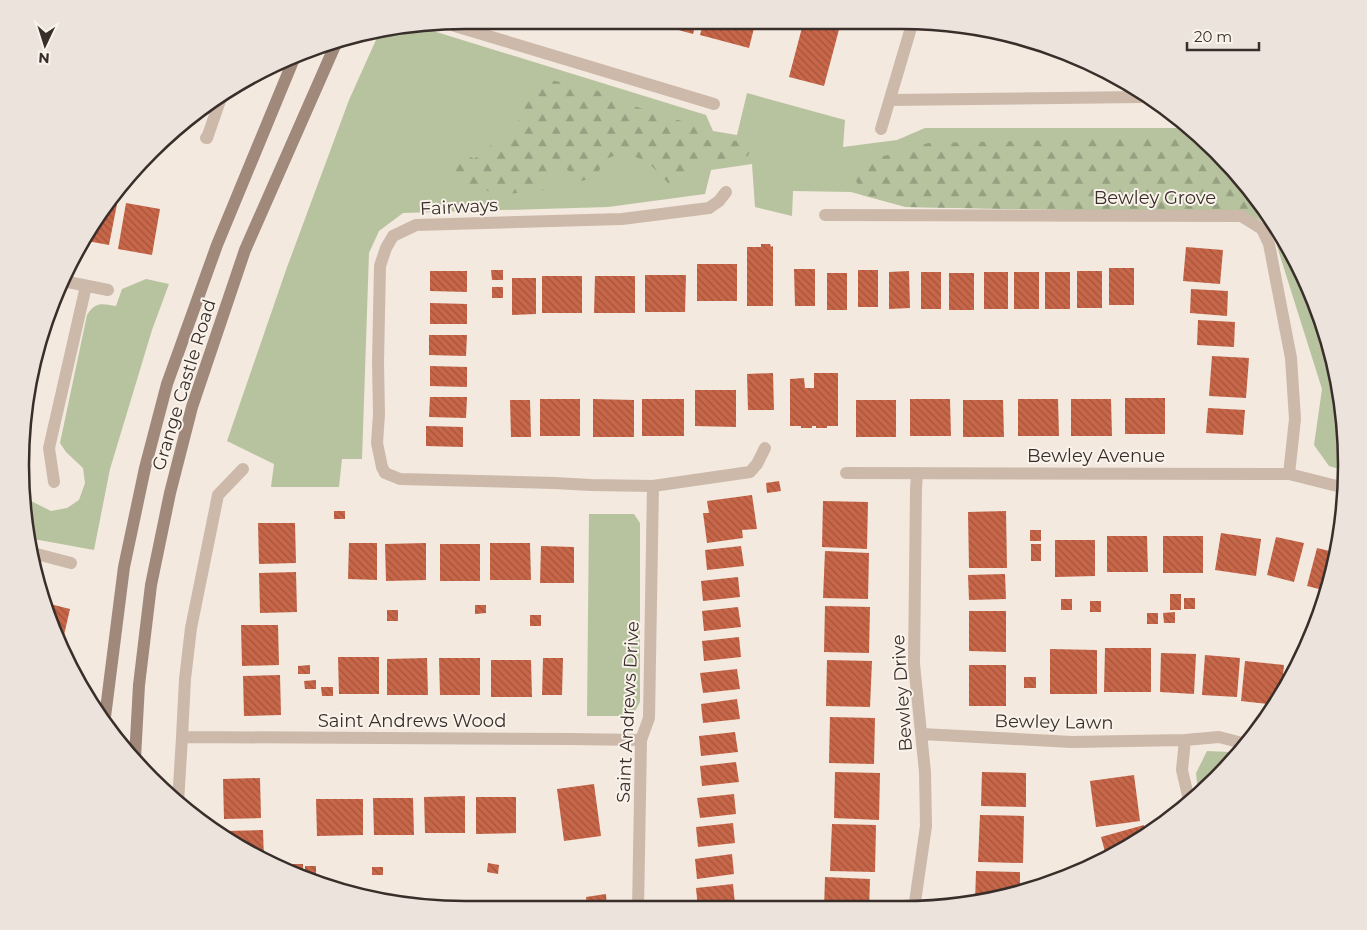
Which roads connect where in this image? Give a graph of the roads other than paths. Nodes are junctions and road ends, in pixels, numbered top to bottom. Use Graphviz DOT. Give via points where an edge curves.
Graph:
graph roads {
  1 [pos="465,29"];
  2 [pos="911,29"];
  3 [pos="333,50"];
  4 [pos="291,65"];
  5 [pos="1136,97"];
  6 [pos="890,100"];
  7 [pos="714,104"];
  8 [pos="218,105"];
  9 [pos="882,129"];
  10 [pos="206,138"];
  11 [pos="726,192"];
  12 [pos="825,215"];
  13 [pos="69,282"];
  14 [pos="86,286"];
  15 [pos="108,290"];
  16 [pos="765,448"];
  17 [pos="243,469"];
  18 [pos="846,473"];
  19 [pos="917,473"];
  20 [pos="1289,474"];
  21 [pos="54,482"];
  22 [pos="653,486"];
  23 [pos="1337,486"];
  24 [pos="38,554"];
  25 [pos="71,563"];
  26 [pos="106,713"];
  27 [pos="922,734"];
  28 [pos="182,737"];
  29 [pos="641,740"];
  30 [pos="1185,740"];
  31 [pos="1239,742"];
  32 [pos="135,751"];
  33 [pos="178,794"];
  34 [pos="1188,795"];
  35 [pos="638,901"];
  36 [pos="915,901"];
  1 -- 7 [label="street"];
  2 -- 6 [label="street"];
  3 -- 32 [label="main road, Grange Castle Road" via="246,250 192,407 151,585 139,685"];
  4 -- 26 [label="main road, Grange Castle Road" via="217,245 167,384 124,566"];
  5 -- 6 [label="street"];
  6 -- 9 [label="street"];
  8 -- 10 [label="street"];
  11 -- 22 [label="street, Fairways" via="709,208 622,218 416,226 394,236 380,266 377,443 385,473 400,479"];
  12 -- 20 [label="street, Bewley Grove" via="1241,216 1262,229 1269,244 1291,358 1295,419"];
  13 -- 14 [label="street"];
  14 -- 15 [label="street"];
  14 -- 21 [label="street" via="49,448"];
  16 -- 22 [label="street" via="750,472"];
  17 -- 28 [label="street" via="218,494 191,628"];
  18 -- 19 [label="street, Bewley Avenue"];
  19 -- 20 [label="street, Bewley Avenue"];
  19 -- 27 [label="street, Bewley Drive" via="914,664"];
  20 -- 23 [label="street, Bewley Avenue"];
  22 -- 29 [label="street, Saint Andrews Drive" via="649,718"];
  24 -- 25 [label="street"];
  27 -- 30 [label="street, Bewley Lawn" via="1072,742"];
  27 -- 36 [label="street, Bewley Drive" via="926,826"];
  28 -- 29 [label="street, Saint Andrews Wood"];
  28 -- 33 [label="street"];
  29 -- 35 [label="street, Saint Andrews Drive"];
  30 -- 31 [label="street, Bewley Lawn" via="1219,737"];
  30 -- 34 [label="street" via="1182,770"];
}
